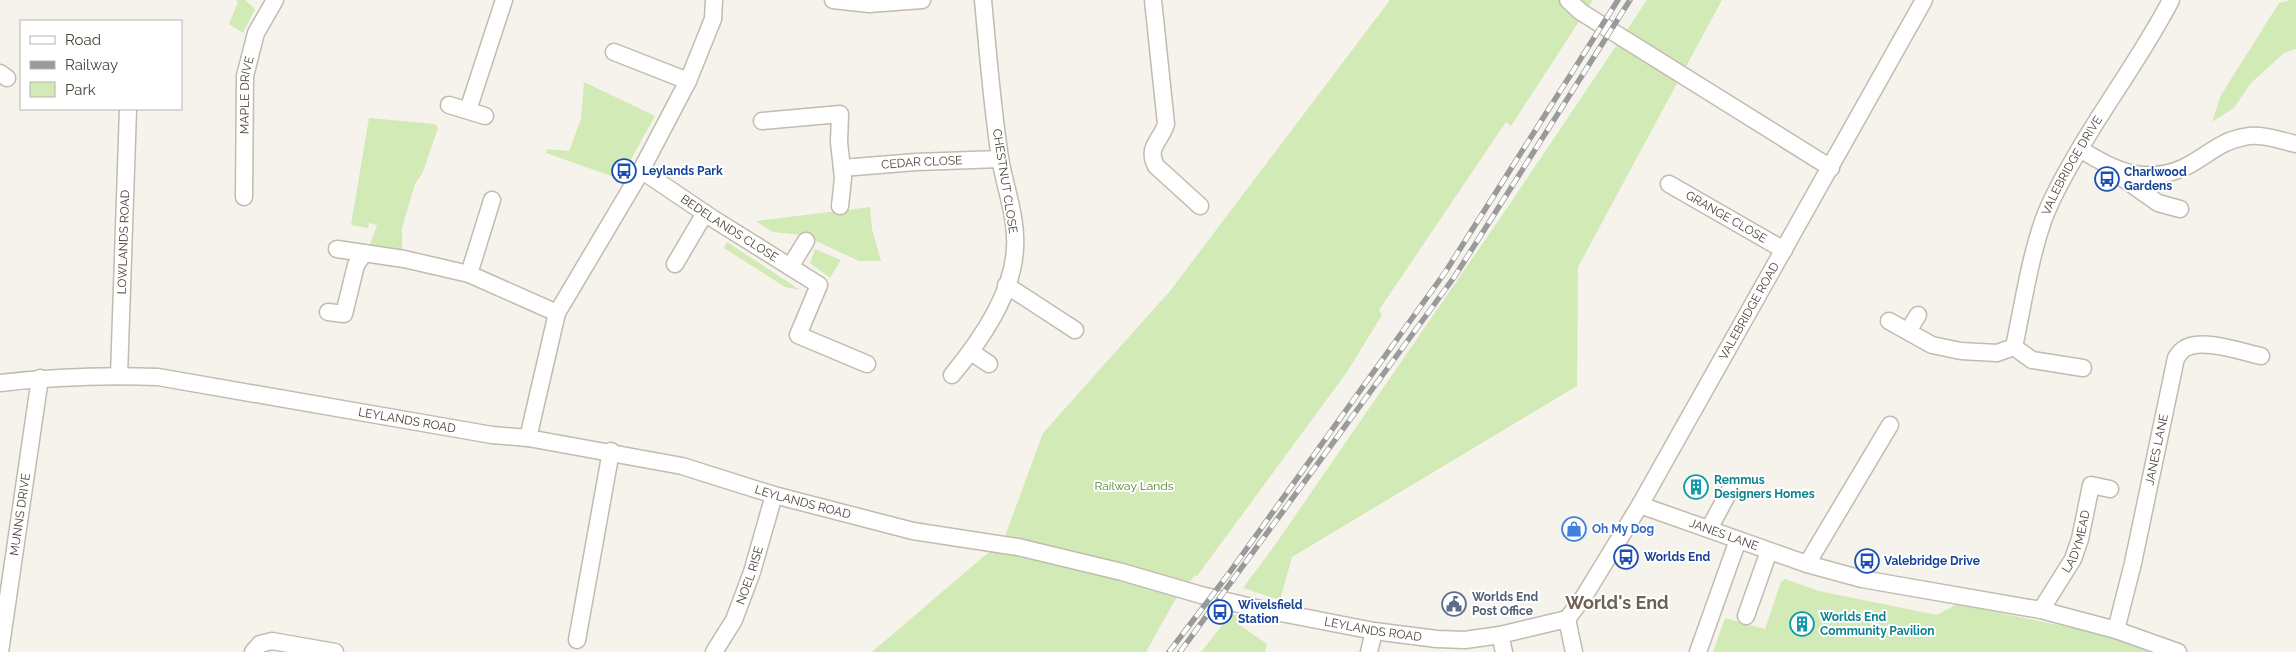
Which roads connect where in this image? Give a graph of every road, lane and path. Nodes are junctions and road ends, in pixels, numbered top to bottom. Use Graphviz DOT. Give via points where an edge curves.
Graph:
graph roads {
  1 [pos="275,0"];
  2 [pos="504,0"];
  3 [pos="714,0"];
  4 [pos="832,0"];
  5 [pos="922,0"];
  6 [pos="983,0"];
  7 [pos="1153,0"];
  8 [pos="1568,0"];
  9 [pos="1924,0"];
  10 [pos="2171,0"];
  11 [pos="900,1"];
  12 [pos="614,52"];
  13 [pos="688,82"];
  14 [pos="448,104"];
  15 [pos="128,110"];
  16 [pos="468,110"];
  17 [pos="485,116"];
  18 [pos="762,121"];
  19 [pos="2296,144"];
  20 [pos="2080,149"];
  21 [pos="1000,159"];
  22 [pos="2107,166"];
  23 [pos="842,168"];
  24 [pos="1831,168"];
  25 [pos="642,170"];
  26 [pos="1669,184"];
  27 [pos="244,196"];
  28 [pos="492,200"];
  29 [pos="840,206"];
  30 [pos="1200,206"];
  31 [pos="2180,209"];
  32 [pos="705,213"];
  33 [pos="806,241"];
  34 [pos="337,249"];
  35 [pos="1784,250"];
  36 [pos="368,254"];
  37 [pos="675,264"];
  38 [pos="790,267"];
  39 [pos="469,274"];
  40 [pos="1006,285"];
  41 [pos="328,312"];
  42 [pos="557,313"];
  43 [pos="1918,315"];
  44 [pos="1890,321"];
  45 [pos="1075,330"];
  46 [pos="1908,331"];
  47 [pos="2014,347"];
  48 [pos="971,352"];
  49 [pos="2261,356"];
  50 [pos="867,364"];
  51 [pos="989,364"];
  52 [pos="2083,368"];
  53 [pos="952,375"];
  54 [pos="119,376"];
  55 [pos="40,378"];
  56 [pos="0,383"];
  57 [pos="1890,425"];
  58 [pos="528,438"];
  59 [pos="611,451"];
  60 [pos="2110,489"];
  61 [pos="1730,490"];
  62 [pos="774,494"];
  63 [pos="1640,504"];
  64 [pos="1710,530"];
  65 [pos="1738,540"];
  66 [pos="1769,551"];
  67 [pos="1807,564"];
  68 [pos="2041,610"];
  69 [pos="1746,616"];
  70 [pos="1567,619"];
  71 [pos="2116,630"];
  72 [pos="1374,632"];
  73 [pos="1500,635"];
  74 [pos="577,640"];
  75 [pos="299,649"];
  76 [pos="0,652"];
  77 [pos="253,652"];
  78 [pos="336,652"];
  79 [pos="714,652"];
  80 [pos="1369,652"];
  81 [pos="1504,652"];
  82 [pos="1574,652"];
  83 [pos="1698,652"];
  84 [pos="2178,652"];
  1 -- 27 [label="street, MAPLE DRIVE" via="256,32 245,76"];
  2 -- 16 [label="street"];
  3 -- 13 [label="street" via="713,18"];
  4 -- 11 [label="street" via="870,4"];
  5 -- 11 [label="street"];
  6 -- 21 [label="street, CHESTNUT CLOSE"];
  7 -- 30 [label="street" via="1166,124 1151,154 1152,160"];
  8 -- 24 [label="street" via="1581,12"];
  9 -- 24 [label="street, VALEBRIDGE ROAD"];
  10 -- 20 [label="street, VALEBRIDGE DRIVE"];
  12 -- 13 [label="street"];
  13 -- 25 [label="street"];
  14 -- 16 [label="street"];
  15 -- 54 [label="street, LOWLANDS ROAD"];
  16 -- 17 [label="street"];
  18 -- 23 [label="street" via="840,114"];
  19 -- 22 [label="street" via="2265,136 2244,136 2221,144 2183,168 2154,175 2132,175"];
  20 -- 22 [label="street"];
  20 -- 47 [label="street, VALEBRIDGE DRIVE" via="2062,178 2043,220"];
  21 -- 23 [label="street, CEDAR CLOSE"];
  21 -- 40 [label="street, CHESTNUT CLOSE" via="1013,216 1015,248"];
  22 -- 31 [label="street" via="2158,203"];
  23 -- 29 [label="street" via="844,178"];
  24 -- 35 [label="street, VALEBRIDGE ROAD"];
  25 -- 32 [label="street, BEDELANDS CLOSE"];
  25 -- 42 [label="street"];
  26 -- 35 [label="street, GRANGE CLOSE"];
  28 -- 39 [label="street"];
  32 -- 37 [label="street"];
  32 -- 38 [label="street, BEDELANDS CLOSE"];
  33 -- 38 [label="street"];
  34 -- 36 [label="street"];
  35 -- 63 [label="street, VALEBRIDGE ROAD"];
  36 -- 39 [label="street"];
  36 -- 41 [label="street" via="356,265 344,314"];
  38 -- 50 [label="street, BEDELANDS CLOSE" via="818,285 798,335"];
  39 -- 42 [label="street"];
  40 -- 45 [label="street"];
  40 -- 48 [label="street, CHESTNUT CLOSE"];
  42 -- 58 [label="street"];
  43 -- 46 [label="street"];
  44 -- 46 [label="street"];
  46 -- 47 [label="street" via="1932,345 1962,351 1997,353"];
  47 -- 52 [label="street" via="2032,360"];
  48 -- 51 [label="street"];
  48 -- 53 [label="street, CHESTNUT CLOSE"];
  49 -- 71 [label="street, JANES LANE" via="2206,344 2182,349 2176,358"];
  54 -- 55 [label="street, LEYLANDS ROAD"];
  54 -- 58 [label="street, LEYLANDS ROAD" via="158,377 492,435"];
  55 -- 56 [label="street, LEYLANDS ROAD"];
  55 -- 76 [label="street, MUNNS DRIVE"];
  57 -- 67 [label="street"];
  58 -- 59 [label="street, LEYLANDS ROAD"];
  59 -- 62 [label="street, LEYLANDS ROAD" via="682,466"];
  59 -- 74 [label="street"];
  60 -- 68 [label="street, LADYMEAD" via="2091,485 2073,559"];
  61 -- 64 [label="street"];
  62 -- 72 [label="street, LEYLANDS ROAD" via="913,531 1018,548 1256,608"];
  62 -- 79 [label="street, NOEL RISE" via="752,572 734,620"];
  63 -- 64 [label="street, JANES LANE"];
  63 -- 70 [label="street, VALEBRIDGE ROAD"];
  64 -- 65 [label="street, JANES LANE"];
  65 -- 66 [label="street, JANES LANE"];
  65 -- 83 [label="street"];
  66 -- 67 [label="street, JANES LANE"];
  66 -- 69 [label="street"];
  67 -- 68 [label="street, JANES LANE" via="1862,579"];
  68 -- 71 [label="street, JANES LANE"];
  70 -- 73 [label="street, LEYLANDS ROAD"];
  70 -- 82 [label="street"];
  71 -- 84 [label="street, JANES LANE"];
  72 -- 73 [label="street, LEYLANDS ROAD" via="1465,640"];
  72 -- 80 [label="street"];
  73 -- 81 [label="street"];
  75 -- 77 [label="street" via="272,641 260,644"];
  75 -- 78 [label="street"];
}
